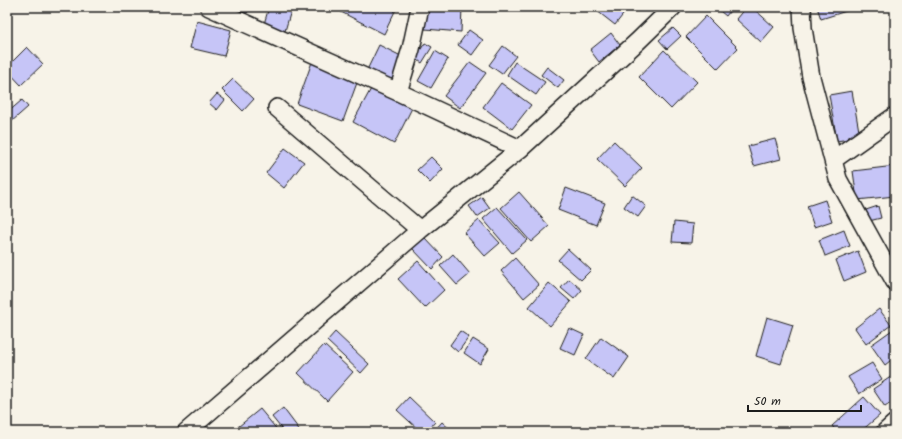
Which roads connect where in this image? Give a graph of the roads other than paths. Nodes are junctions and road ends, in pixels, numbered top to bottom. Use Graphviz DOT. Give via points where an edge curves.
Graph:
graph roads {
  1 [pos="209,7"];
  2 [pos="420,7"];
  3 [pos="673,7"];
  4 [pos="802,7"];
  5 [pos="398,92"];
  6 [pos="277,108"];
  7 [pos="895,116"];
  8 [pos="520,149"];
  9 [pos="833,160"];
  10 [pos="420,230"];
  11 [pos="895,282"];
  12 [pos="895,423"];
  13 [pos="186,432"];
  14 [pos="885,432"];
  1 -- 5 [label="street"];
  2 -- 5 [label="street"];
  3 -- 8 [label="street"];
  4 -- 9 [label="street" via="811,77"];
  5 -- 8 [label="street"];
  6 -- 10 [label="street"];
  7 -- 9 [label="street"];
  8 -- 10 [label="street"];
  9 -- 11 [label="street" via="838,179"];
  10 -- 13 [label="street"];
  12 -- 14 [label="street"];
}
